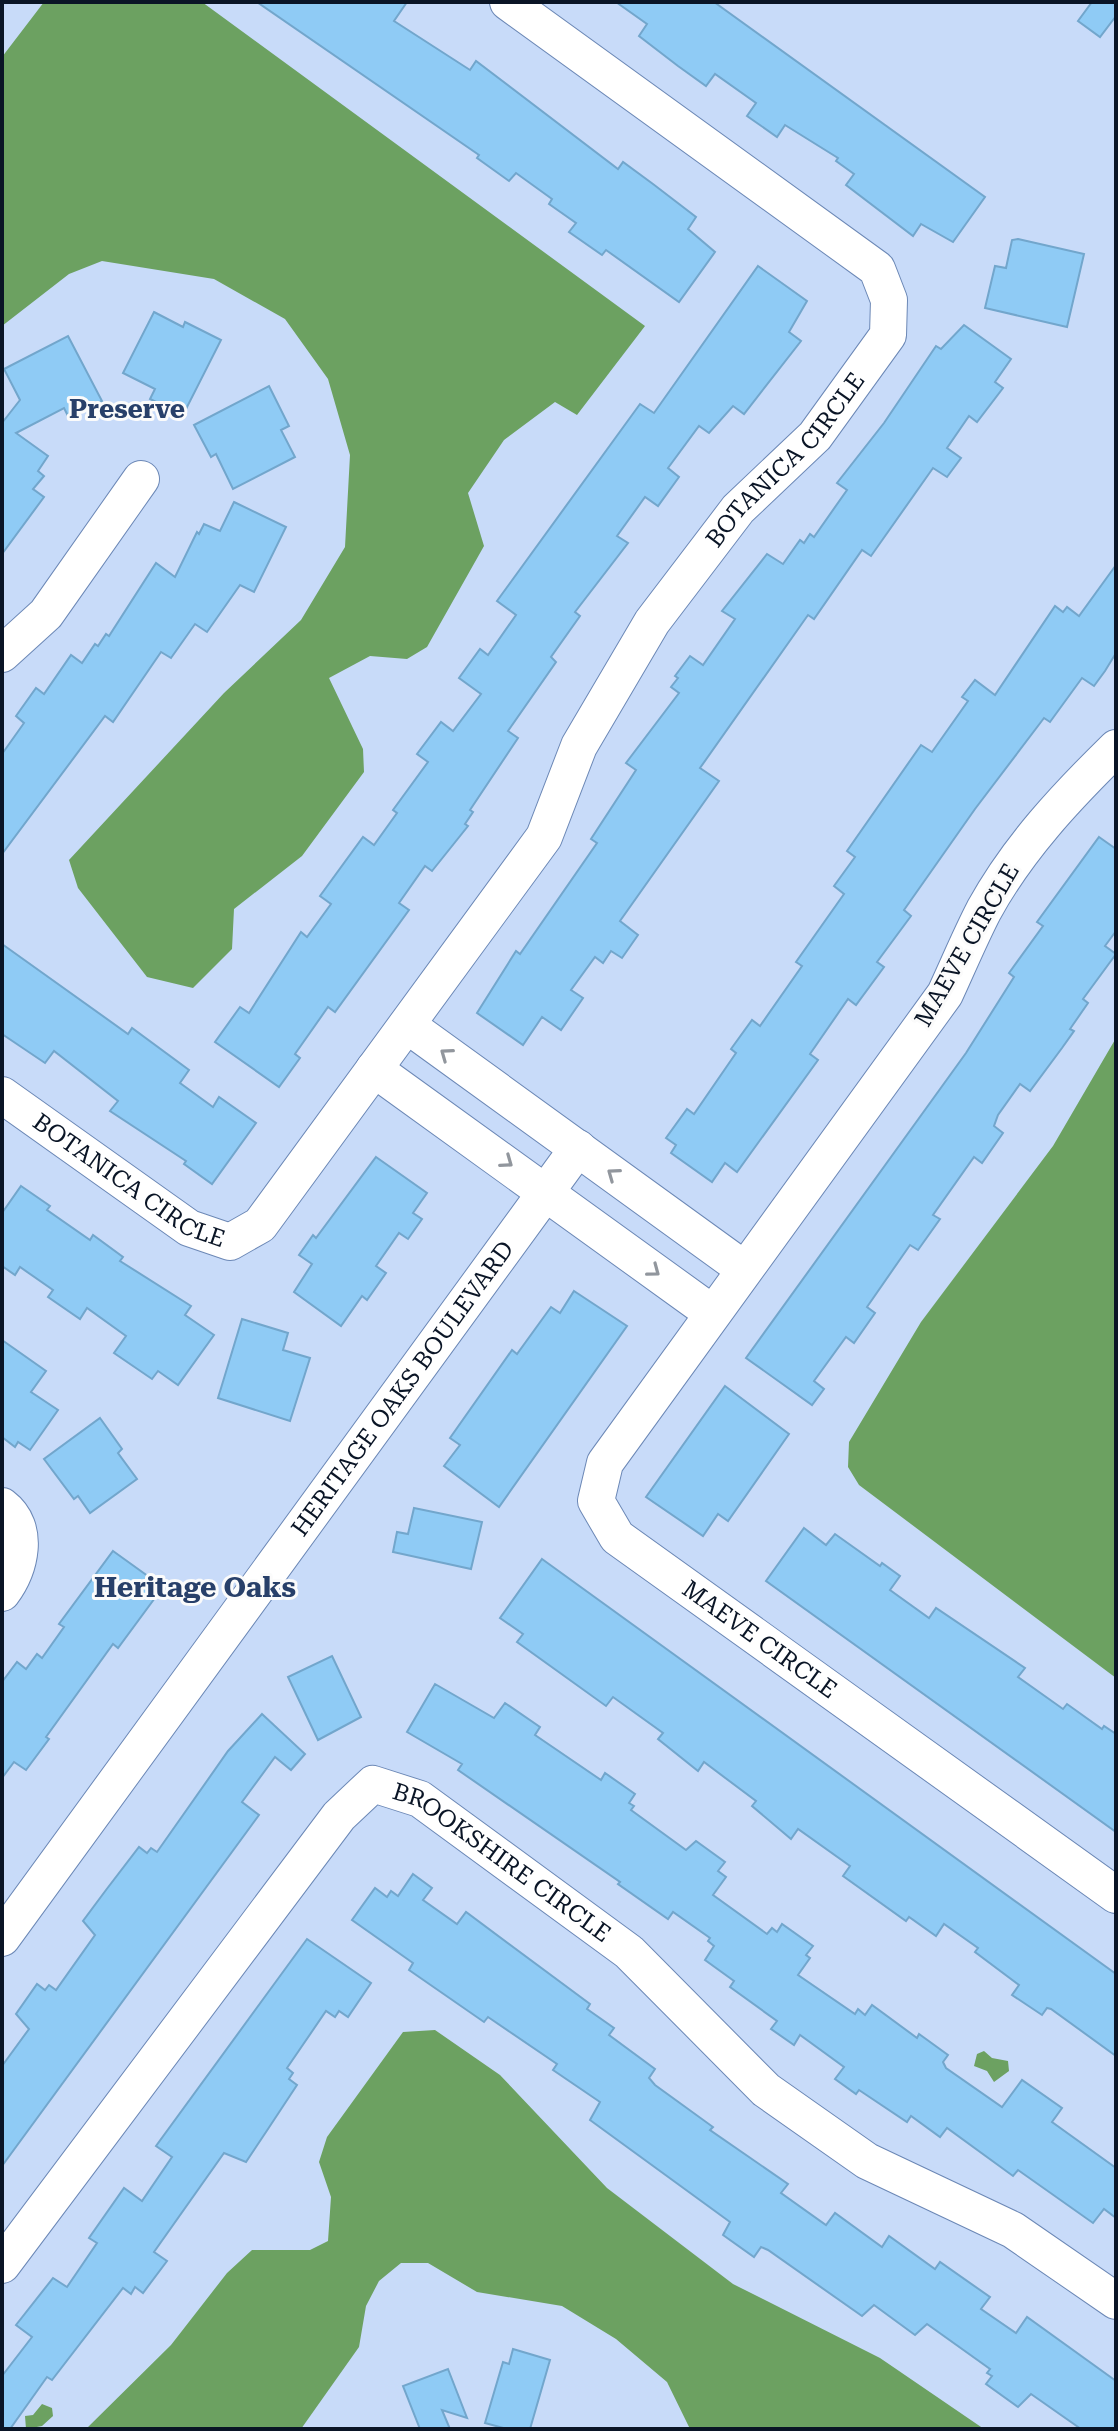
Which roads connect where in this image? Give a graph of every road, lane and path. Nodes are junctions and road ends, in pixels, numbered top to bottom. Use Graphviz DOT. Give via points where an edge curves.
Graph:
graph roads {
  1 [pos="508,2"];
  2 [pos="141,479"];
  3 [pos="2,654"];
  4 [pos="1116,748"];
  5 [pos="407,1025"];
  6 [pos="374,1069"];
  7 [pos="489,1085"];
  8 [pos="2,1095"];
  9 [pos="457,1127"];
  10 [pos="578,1148"];
  11 [pos="547,1191"];
  12 [pos="654,1204"];
  13 [pos="622,1247"];
  14 [pos="744,1269"];
  15 [pos="712,1313"];
  16 [pos="2,1506"];
  17 [pos="2,1593"];
  18 [pos="1116,1895"];
  19 [pos="2,1938"];
  20 [pos="2,2265"];
  21 [pos="1116,2301"];
  1 -- 5 [label="street, BOTANICA CIRCLE" via="877,269 889,300 888,335 815,436 738,509 652,622 579,746 544,837"];
  2 -- 3 [label="street" via="46,614"];
  4 -- 14 [label="street, MAEVE CIRCLE" via="1022,851 985,909 945,994"];
  5 -- 6 [label="street, BOTANICA CIRCLE"];
  7 -- 5 [label="street, one-way"];
  6 -- 8 [label="street, BOTANICA CIRCLE" via="260,1225 230,1242 189,1228"];
  6 -- 9 [label="street"];
  7 -- 9 [label="street"];
  7 -- 10 [label="street"];
  9 -- 11 [label="street, one-way"];
  10 -- 11 [label="street, HERITAGE OAKS BOULEVARD"];
  12 -- 10 [label="street, one-way"];
  11 -- 13 [label="street"];
  11 -- 19 [label="street, HERITAGE OAKS BOULEVARD"];
  12 -- 13 [label="street"];
  12 -- 14 [label="street"];
  13 -- 15 [label="street, one-way"];
  14 -- 15 [label="street, MAEVE CIRCLE"];
  15 -- 18 [label="street, MAEVE CIRCLE" via="605,1463 596,1501 617,1537"];
  16 -- 17 [label="street" via="17,1530 20,1557 16,1575"];
  20 -- 21 [label="street, BROOKSHIRE CIRCLE" via="339,1816 373,1784 420,1799 629,1952 766,2090 867,2161 1013,2230"];
}
